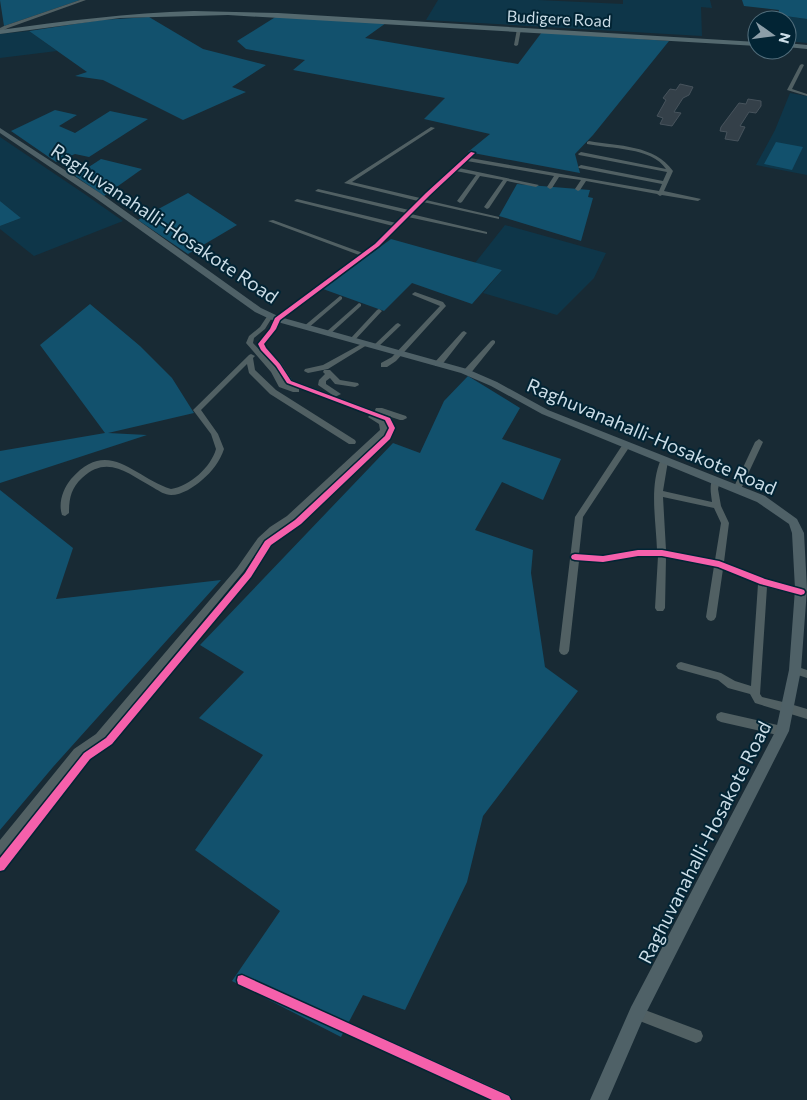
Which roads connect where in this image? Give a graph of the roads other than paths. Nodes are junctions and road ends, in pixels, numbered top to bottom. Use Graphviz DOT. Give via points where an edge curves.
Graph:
graph roads {
  1 [pos="84,0"];
  2 [pos="520,29"];
  3 [pos="537,29"];
  4 [pos="1,30"];
  5 [pos="747,41"];
  6 [pos="516,46"];
  7 [pos="802,65"];
  8 [pos="807,94"];
  9 [pos="433,128"];
  10 [pos="0,130"];
  11 [pos="588,144"];
  12 [pos="473,153"];
  13 [pos="581,154"];
  14 [pos="466,159"];
  15 [pos="581,167"];
  16 [pos="454,169"];
  17 [pos="670,171"];
  18 [pos="480,174"];
  19 [pos="557,175"];
  20 [pos="506,179"];
  21 [pos="584,180"];
  22 [pos="664,183"];
  23 [pos="536,185"];
  24 [pos="550,187"];
  25 [pos="578,189"];
  26 [pos="318,191"];
  27 [pos="660,194"];
  28 [pos="698,199"];
  29 [pos="297,201"];
  30 [pos="421,201"];
  31 [pos="460,201"];
  32 [pos="487,206"];
  33 [pos="408,213"];
  34 [pos="497,218"];
  35 [pos="271,221"];
  36 [pos="397,225"];
  37 [pos="485,233"];
  38 [pos="364,255"];
  39 [pos="415,294"];
  40 [pos="340,298"];
  41 [pos="359,305"];
  42 [pos="379,311"];
  43 [pos="273,318"];
  44 [pos="398,325"];
  45 [pos="305,328"];
  46 [pos="464,333"];
  47 [pos="326,334"];
  48 [pos="352,340"];
  49 [pos="493,342"];
  50 [pos="370,345"];
  51 [pos="259,349"];
  52 [pos="399,353"];
  53 [pos="249,358"];
  54 [pos="438,364"];
  55 [pos="384,365"];
  56 [pos="325,367"];
  57 [pos="308,371"];
  58 [pos="467,372"];
  59 [pos="329,375"];
  60 [pos="355,385"];
  61 [pos="403,418"];
  62 [pos="352,442"];
  63 [pos="759,442"];
  64 [pos="626,446"];
  65 [pos="664,461"];
  66 [pos="716,480"];
  67 [pos="737,489"];
  68 [pos="658,494"];
  69 [pos="716,506"];
  70 [pos="65,513"];
  71 [pos="662,553"];
  72 [pos="575,557"];
  73 [pos="719,564"];
  74 [pos="763,582"];
  75 [pos="804,593"];
  76 [pos="660,608"];
  77 [pos="711,616"];
  78 [pos="564,651"];
  79 [pos="173,657"];
  80 [pos="681,666"];
  81 [pos="795,670"];
  82 [pos="807,674"];
  83 [pos="755,691"];
  84 [pos="787,708"];
  85 [pos="807,714"];
  86 [pos="720,717"];
  87 [pos="782,731"];
  88 [pos="0,849"];
  89 [pos="0,866"];
  90 [pos="242,980"];
  91 [pos="638,1013"];
  92 [pos="696,1036"];
  93 [pos="505,1100"];
  94 [pos="599,1100"];
  1 -- 4 [label="street"];
  2 -- 3 [label="main road, Budigere Road"];
  2 -- 4 [label="main road, Budigere Road" via="195,13 105,18"];
  2 -- 6 [label="street"];
  3 -- 4 [label="main road, Budigere Road" via="288,13 156,12"];
  3 -- 5 [label="main road, Budigere Road"];
  7 -- 8 [label="street" via="789,90"];
  9 -- 30 [label="street" via="347,182"];
  10 -- 43 [label="main road, Raghuvanahalli-Hosakote Road"];
  11 -- 17 [label="street" via="654,155 667,164"];
  12 -- 14 [label="street"];
  13 -- 17 [label="street"];
  14 -- 16 [label="street"];
  14 -- 19 [label="street"];
  15 -- 22 [label="street"];
  16 -- 18 [label="street"];
  16 -- 30 [label="street"];
  17 -- 22 [label="street"];
  18 -- 20 [label="street"];
  18 -- 31 [label="street"];
  19 -- 21 [label="street"];
  19 -- 24 [label="street"];
  20 -- 23 [label="street"];
  20 -- 32 [label="street"];
  21 -- 25 [label="street"];
  21 -- 27 [label="street"];
  22 -- 27 [label="street"];
  26 -- 33 [label="street"];
  27 -- 28 [label="street"];
  29 -- 36 [label="street"];
  30 -- 33 [label="street"];
  30 -- 34 [label="street"];
  33 -- 36 [label="street"];
  33 -- 37 [label="street"];
  35 -- 38 [label="street"];
  36 -- 38 [label="street"];
  38 -- 43 [label="street"];
  39 -- 52 [label="street" via="443,306"];
  40 -- 45 [label="street"];
  41 -- 47 [label="street"];
  42 -- 48 [label="street"];
  43 -- 45 [label="main road, Raghuvanahalli-Hosakote Road"];
  43 -- 51 [label="street" via="273,329"];
  43 -- 51 [label="street" via="248,341"];
  44 -- 50 [label="street"];
  45 -- 47 [label="main road, Raghuvanahalli-Hosakote Road"];
  46 -- 54 [label="street"];
  47 -- 48 [label="main road, Raghuvanahalli-Hosakote Road"];
  48 -- 50 [label="main road, Raghuvanahalli-Hosakote Road"];
  49 -- 58 [label="street"];
  50 -- 52 [label="main road, Raghuvanahalli-Hosakote Road"];
  50 -- 56 [label="street"];
  51 -- 53 [label="street"];
  51 -- 79 [label="street" via="282,385 370,416 392,428 388,437 268,543 248,575"];
  52 -- 54 [label="main road, Raghuvanahalli-Hosakote Road"];
  52 -- 55 [label="street"];
  53 -- 62 [label="street" via="252,371 273,392"];
  53 -- 70 [label="street" via="197,410 219,442 220,450 199,478 186,488 171,492 122,467 105,462 96,464 69,486 64,498"];
  54 -- 58 [label="main road, Raghuvanahalli-Hosakote Road"];
  56 -- 57 [label="street"];
  56 -- 59 [label="street"];
  58 -- 64 [label="main road, Raghuvanahalli-Hosakote Road" via="545,412"];
  59 -- 60 [label="street" via="338,382"];
  59 -- 61 [label="street" via="322,385 329,391"];
  63 -- 67 [label="street"];
  64 -- 65 [label="main road, Raghuvanahalli-Hosakote Road"];
  64 -- 72 [label="street" via="579,517"];
  65 -- 66 [label="main road, Raghuvanahalli-Hosakote Road"];
  65 -- 68 [label="street"];
  66 -- 67 [label="main road, Raghuvanahalli-Hosakote Road"];
  66 -- 69 [label="street"];
  67 -- 75 [label="main road, Raghuvanahalli-Hosakote Road" via="761,499 794,522"];
  68 -- 69 [label="street"];
  68 -- 71 [label="street"];
  69 -- 73 [label="street" via="725,523"];
  71 -- 72 [label="street" via="603,559"];
  71 -- 73 [label="street"];
  71 -- 76 [label="street"];
  72 -- 78 [label="street"];
  73 -- 74 [label="street"];
  73 -- 77 [label="street"];
  74 -- 75 [label="street"];
  74 -- 83 [label="street"];
  75 -- 81 [label="main road, Raghuvanahalli-Hosakote Road"];
  79 -- 88 [label="street" via="100,737 78,752"];
  79 -- 89 [label="street" via="109,741 87,756"];
  80 -- 83 [label="street"];
  81 -- 82 [label="street"];
  81 -- 84 [label="main road, Raghuvanahalli-Hosakote Road"];
  83 -- 84 [label="street" via="759,700"];
  84 -- 85 [label="street"];
  84 -- 87 [label="main road, Raghuvanahalli-Hosakote Road"];
  86 -- 87 [label="street"];
  87 -- 91 [label="main road, Raghuvanahalli-Hosakote Road"];
  90 -- 93 [label="street"];
  91 -- 92 [label="street"];
  91 -- 94 [label="main road, Raghuvanahalli-Hosakote Road"];
}
